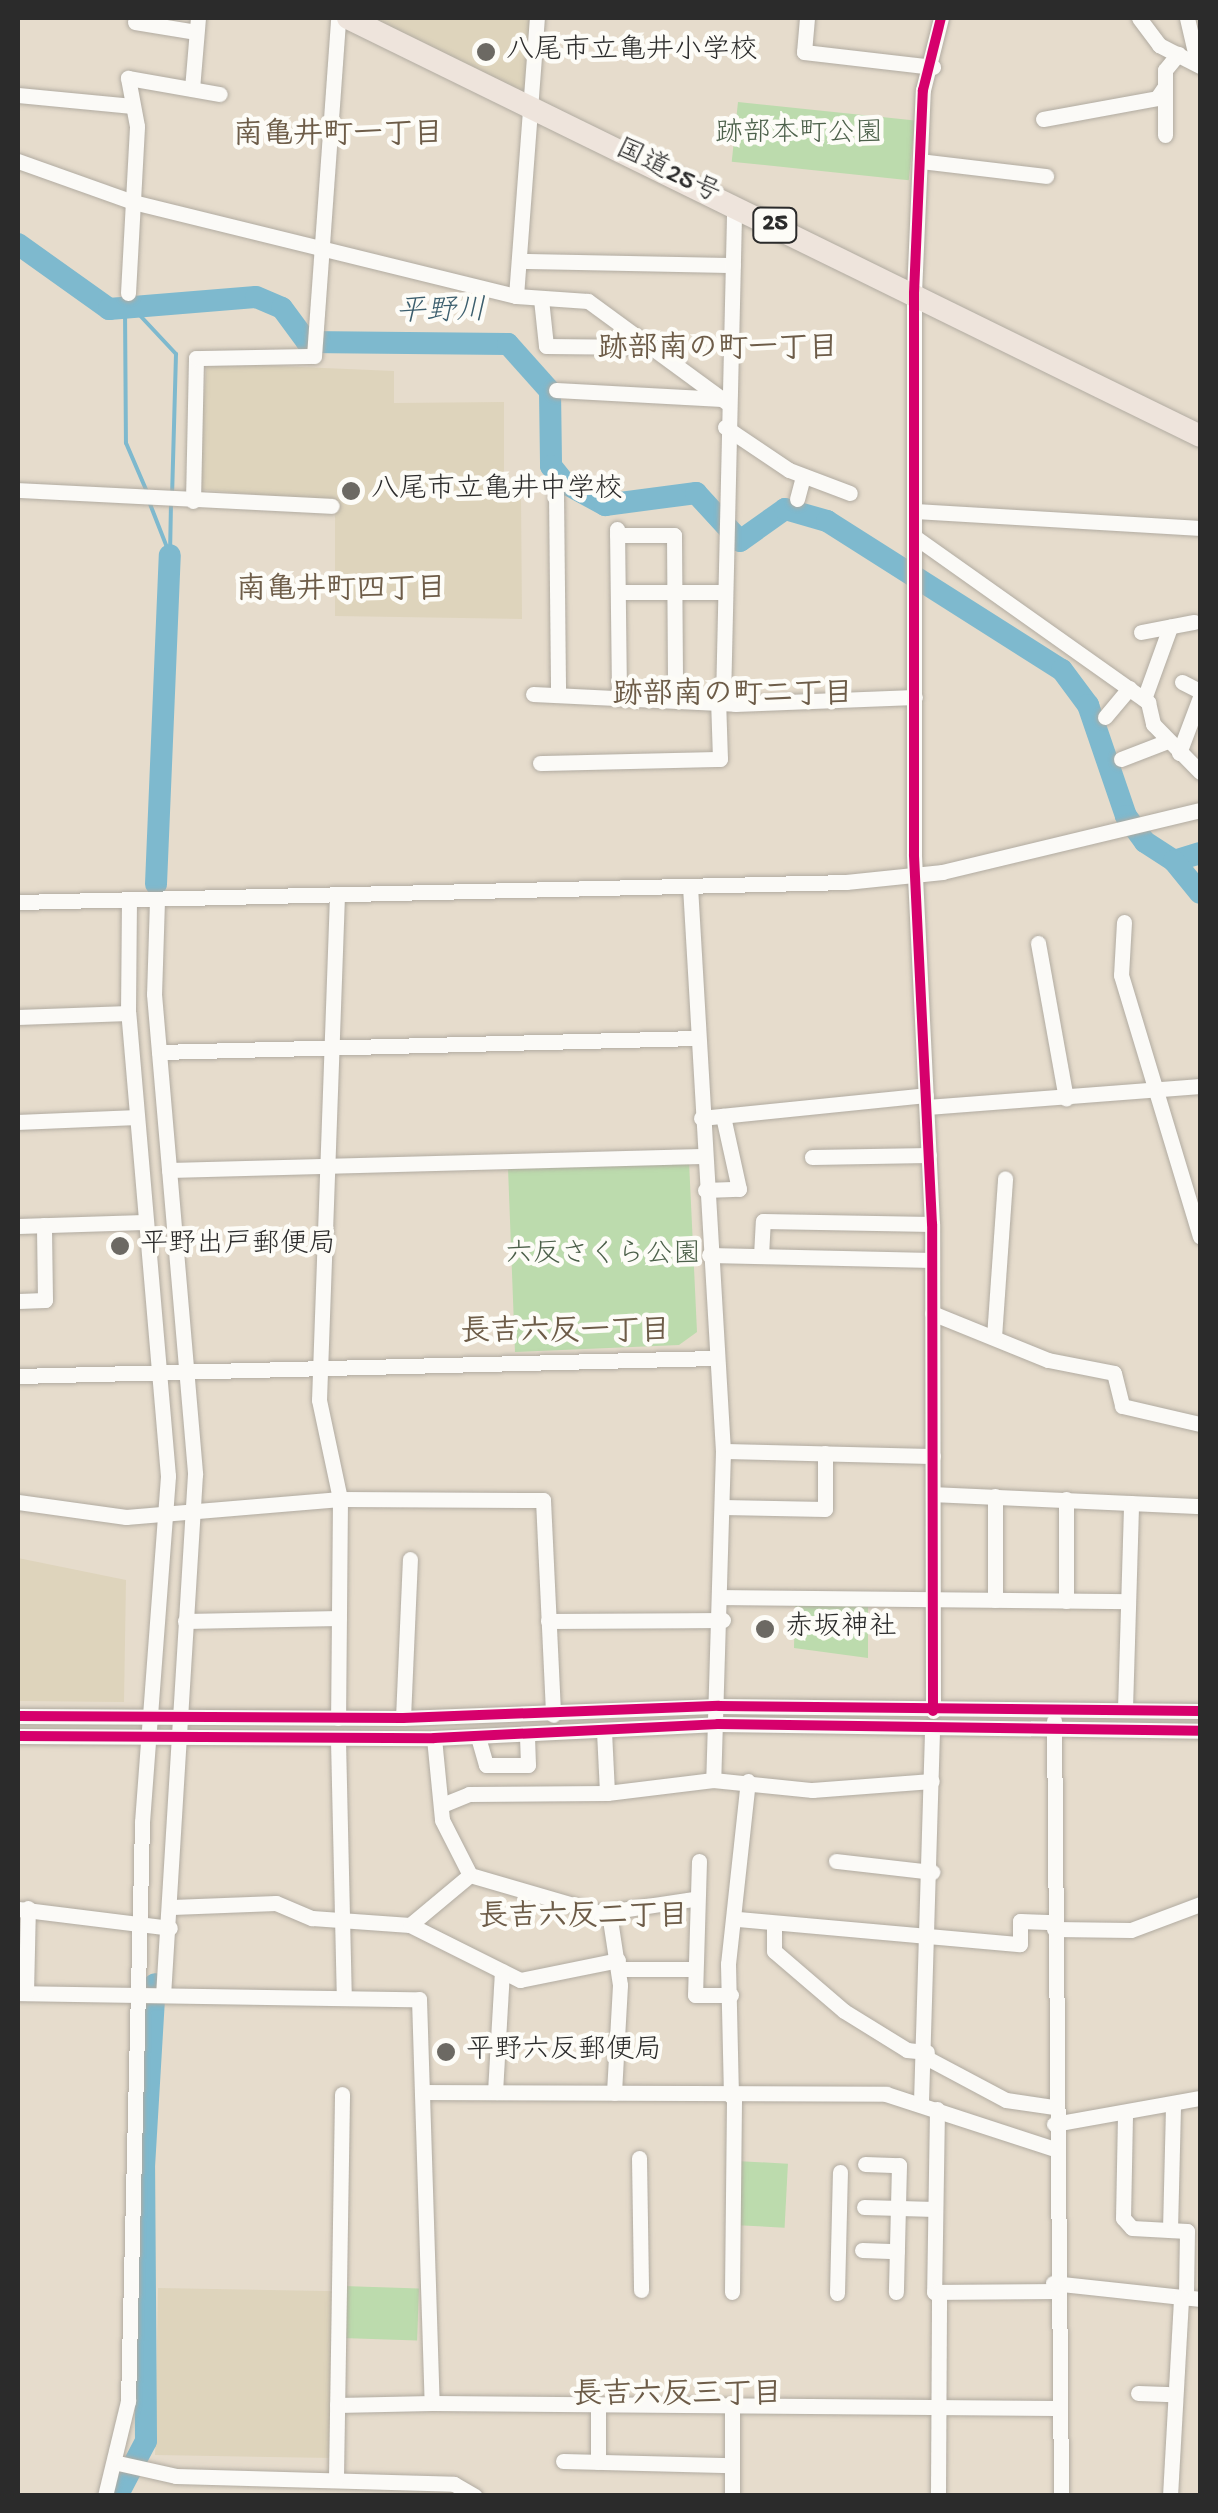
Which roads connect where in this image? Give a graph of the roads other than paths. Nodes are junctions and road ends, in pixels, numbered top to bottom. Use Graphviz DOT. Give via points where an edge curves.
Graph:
graph roads {
  1 [pos="338,18"];
  2 [pos="348,18"];
  3 [pos="537,18"];
  4 [pos="807,18"];
  5 [pos="941,18"];
  6 [pos="1138,18"];
  7 [pos="1187,18"];
  8 [pos="136,22"];
  9 [pos="197,24"];
  10 [pos="1178,54"];
  11 [pos="1199,64"];
  12 [pos="933,66"];
  13 [pos="192,89"];
  14 [pos="1163,89"];
  15 [pos="220,94"];
  16 [pos="18,95"];
  17 [pos="132,106"];
  18 [pos="532,109"];
  19 [pos="1044,118"];
  20 [pos="1165,135"];
  21 [pos="18,161"];
  22 [pos="920,161"];
  23 [pos="1046,176"];
  24 [pos="133,202"];
  25 [pos="734,205"];
  26 [pos="322,248"];
  27 [pos="523,261"];
  28 [pos="733,265"];
  29 [pos="128,293"];
  30 [pos="914,293"];
  31 [pos="516,296"];
  32 [pos="541,299"];
  33 [pos="649,346"];
  34 [pos="556,390"];
  35 [pos="724,400"];
  36 [pos="725,427"];
  37 [pos="1200,436"];
  38 [pos="803,477"];
  39 [pos="18,490"];
  40 [pos="556,493"];
  41 [pos="850,493"];
  42 [pos="797,500"];
  43 [pos="193,501"];
  44 [pos="332,506"];
  45 [pos="915,511"];
  46 [pos="1200,528"];
  47 [pos="915,537"];
  48 [pos="674,591"];
  49 [pos="618,592"];
  50 [pos="721,592"];
  51 [pos="1194,622"];
  52 [pos="1170,627"];
  53 [pos="1141,632"];
  54 [pos="1196,687"];
  55 [pos="1128,688"];
  56 [pos="533,694"];
  57 [pos="558,694"];
  58 [pos="618,696"];
  59 [pos="914,697"];
  60 [pos="675,698"];
  61 [pos="720,700"];
  62 [pos="1144,700"];
  63 [pos="1105,717"];
  64 [pos="1174,747"];
  65 [pos="1121,759"];
  66 [pos="540,763"];
  67 [pos="1200,769"];
  68 [pos="1200,810"];
  69 [pos="915,876"];
  70 [pos="690,886"];
  71 [pos="337,896"];
  72 [pos="129,900"];
  73 [pos="158,900"];
  74 [pos="18,902"];
  75 [pos="1124,922"];
  76 [pos="1038,943"];
  77 [pos="128,1012"];
  78 [pos="18,1016"];
  79 [pos="698,1038"];
  80 [pos="332,1048"];
  81 [pos="159,1052"];
  82 [pos="1200,1086"];
  83 [pos="1148,1087"];
  84 [pos="1066,1099"];
  85 [pos="926,1101"];
  86 [pos="723,1116"];
  87 [pos="136,1117"];
  88 [pos="701,1118"];
  89 [pos="18,1122"];
  90 [pos="929,1154"];
  91 [pos="702,1156"];
  92 [pos="812,1157"];
  93 [pos="328,1165"];
  94 [pos="169,1170"];
  95 [pos="1005,1178"];
  96 [pos="705,1190"];
  97 [pos="144,1222"];
  98 [pos="932,1224"];
  99 [pos="44,1225"];
  100 [pos="18,1226"];
  101 [pos="1200,1236"];
  102 [pos="709,1254"];
  103 [pos="761,1256"];
  104 [pos="932,1260"];
  105 [pos="18,1301"];
  106 [pos="932,1312"];
  107 [pos="994,1337"];
  108 [pos="716,1358"];
  109 [pos="320,1368"];
  110 [pos="186,1370"];
  111 [pos="158,1371"];
  112 [pos="18,1376"];
  113 [pos="1200,1424"];
  114 [pos="722,1451"];
  115 [pos="825,1453"];
  116 [pos="933,1456"];
  117 [pos="933,1494"];
  118 [pos="995,1496"];
  119 [pos="1066,1498"];
  120 [pos="340,1499"];
  121 [pos="18,1502"];
  122 [pos="1130,1503"];
  123 [pos="1200,1506"];
  124 [pos="724,1508"];
  125 [pos="191,1514"];
  126 [pos="165,1516"];
  127 [pos="410,1559"];
  128 [pos="724,1596"];
  129 [pos="932,1598"];
  130 [pos="995,1600"];
  131 [pos="1066,1600"];
  132 [pos="1128,1602"];
  133 [pos="339,1618"];
  134 [pos="723,1620"];
  135 [pos="185,1621"];
  136 [pos="548,1621"];
  137 [pos="720,1706"];
  138 [pos="1054,1706"];
  139 [pos="1125,1709"];
  140 [pos="933,1711"];
  141 [pos="1200,1711"];
  142 [pos="18,1716"];
  143 [pos="552,1716"];
  144 [pos="149,1718"];
  145 [pos="176,1718"];
  146 [pos="338,1718"];
  147 [pos="403,1718"];
  148 [pos="718,1724"];
  149 [pos="1054,1728"];
  150 [pos="932,1730"];
  151 [pos="604,1732"];
  152 [pos="1200,1732"];
  153 [pos="18,1736"];
  154 [pos="478,1736"];
  155 [pos="527,1736"];
  156 [pos="434,1738"];
  157 [pos="147,1740"];
  158 [pos="176,1740"];
  159 [pos="338,1740"];
  160 [pos="714,1780"];
  161 [pos="748,1781"];
  162 [pos="932,1781"];
  163 [pos="607,1793"];
  164 [pos="442,1805"];
  165 [pos="699,1861"];
  166 [pos="836,1861"];
  167 [pos="932,1872"];
  168 [pos="470,1875"];
  169 [pos="694,1900"];
  170 [pos="1200,1904"];
  171 [pos="172,1907"];
  172 [pos="23,1909"];
  173 [pos="609,1913"];
  174 [pos="738,1918"];
  175 [pos="342,1919"];
  176 [pos="774,1924"];
  177 [pos="410,1925"];
  178 [pos="1054,1926"];
  179 [pos="170,1928"];
  180 [pos="144,1929"];
  181 [pos="931,1937"];
  182 [pos="618,1964"];
  183 [pos="694,1969"];
  184 [pos="502,1972"];
  185 [pos="22,1993"];
  186 [pos="142,1994"];
  187 [pos="732,1994"];
  188 [pos="163,1995"];
  189 [pos="344,1995"];
  190 [pos="927,2055"];
  191 [pos="425,2092"];
  192 [pos="495,2092"];
  193 [pos="614,2093"];
  194 [pos="342,2094"];
  195 [pos="733,2096"];
  196 [pos="1200,2098"];
  197 [pos="921,2102"];
  198 [pos="938,2108"];
  199 [pos="1173,2108"];
  200 [pos="1054,2116"];
  201 [pos="1124,2116"];
  202 [pos="1054,2149"];
  203 [pos="640,2158"];
  204 [pos="865,2164"];
  205 [pos="840,2172"];
  206 [pos="864,2207"];
  207 [pos="898,2208"];
  208 [pos="935,2209"];
  209 [pos="1170,2230"];
  210 [pos="862,2250"];
  211 [pos="897,2251"];
  212 [pos="1053,2287"];
  213 [pos="642,2290"];
  214 [pos="732,2292"];
  215 [pos="837,2292"];
  216 [pos="896,2292"];
  217 [pos="940,2292"];
  218 [pos="1189,2298"];
  219 [pos="1138,2393"];
  220 [pos="1173,2394"];
  221 [pos="432,2403"];
  222 [pos="337,2405"];
  223 [pos="598,2407"];
  224 [pos="732,2408"];
  225 [pos="1055,2408"];
  226 [pos="937,2409"];
  227 [pos="564,2461"];
  228 [pos="598,2462"];
  229 [pos="118,2463"];
  230 [pos="732,2465"];
  231 [pos="336,2478"];
  232 [pos="105,2496"];
  233 [pos="476,2496"];
  234 [pos="732,2496"];
  235 [pos="938,2496"];
  236 [pos="1060,2496"];
  237 [pos="1170,2496"];
  1 -- 26 [label="street"];
  2 -- 18 [label="highway, 国道25号 / 25"];
  3 -- 18 [label="street"];
  4 -- 12 [label="street" via="804,52"];
  5 -- 12 [label="street"];
  6 -- 10 [label="street"];
  7 -- 11 [label="street"];
  8 -- 9 [label="street"];
  9 -- 13 [label="street"];
  10 -- 11 [label="street"];
  10 -- 14 [label="street"];
  12 -- 22 [label="street"];
  13 -- 15 [label="street"];
  13 -- 17 [label="street" via="128,78"];
  14 -- 19 [label="street" via="1158,98"];
  14 -- 20 [label="street"];
  16 -- 17 [label="street"];
  17 -- 24 [label="street"];
  18 -- 25 [label="highway, 国道25号 / 25"];
  18 -- 27 [label="street"];
  21 -- 24 [label="street"];
  22 -- 23 [label="street"];
  22 -- 30 [label="street"];
  24 -- 26 [label="street"];
  24 -- 29 [label="street"];
  25 -- 28 [label="street"];
  25 -- 30 [label="highway, 国道25号 / 25"];
  26 -- 31 [label="street"];
  26 -- 43 [label="street" via="314,356 196,358"];
  27 -- 28 [label="street"];
  27 -- 31 [label="street"];
  28 -- 35 [label="street"];
  30 -- 37 [label="highway, 国道25号 / 25"];
  30 -- 45 [label="street"];
  31 -- 32 [label="street"];
  32 -- 33 [label="street" via="588,300"];
  32 -- 33 [label="street" via="546,346"];
  33 -- 35 [label="street"];
  34 -- 35 [label="street"];
  35 -- 36 [label="street"];
  36 -- 38 [label="street"];
  36 -- 50 [label="street"];
  38 -- 41 [label="street"];
  38 -- 42 [label="street"];
  39 -- 43 [label="street" via="127,490"];
  40 -- 57 [label="street"];
  43 -- 44 [label="street"];
  45 -- 46 [label="street"];
  45 -- 47 [label="street"];
  47 -- 55 [label="street"];
  47 -- 59 [label="street"];
  48 -- 49 [label="street"];
  48 -- 49 [label="street" via="674,534 617,532"];
  48 -- 50 [label="street"];
  48 -- 60 [label="street"];
  49 -- 58 [label="street"];
  50 -- 61 [label="street"];
  51 -- 52 [label="street"];
  52 -- 53 [label="street"];
  52 -- 62 [label="street"];
  54 -- 64 [label="street"];
  55 -- 62 [label="street"];
  55 -- 63 [label="street"];
  56 -- 57 [label="street"];
  57 -- 58 [label="street"];
  58 -- 60 [label="street"];
  59 -- 61 [label="street"];
  59 -- 69 [label="street"];
  60 -- 61 [label="street"];
  61 -- 66 [label="street" via="720,759"];
  62 -- 64 [label="street"];
  64 -- 65 [label="street"];
  64 -- 67 [label="street"];
  68 -- 69 [label="street"];
  69 -- 70 [label="street"];
  69 -- 85 [label="street"];
  70 -- 71 [label="street"];
  70 -- 79 [label="street"];
  71 -- 73 [label="street"];
  71 -- 80 [label="street"];
  72 -- 73 [label="street"];
  72 -- 74 [label="street"];
  72 -- 77 [label="street"];
  73 -- 81 [label="street"];
  75 -- 83 [label="street" via="1121,975"];
  76 -- 84 [label="street"];
  77 -- 78 [label="street"];
  77 -- 87 [label="street"];
  79 -- 80 [label="street"];
  79 -- 88 [label="street"];
  80 -- 81 [label="street"];
  80 -- 93 [label="street"];
  81 -- 94 [label="street"];
  82 -- 83 [label="street"];
  83 -- 84 [label="street"];
  83 -- 101 [label="street"];
  84 -- 85 [label="street"];
  85 -- 86 [label="street"];
  85 -- 90 [label="street"];
  86 -- 88 [label="street"];
  86 -- 96 [label="street" via="739,1189"];
  87 -- 89 [label="street"];
  87 -- 97 [label="street"];
  88 -- 91 [label="street"];
  90 -- 92 [label="street"];
  90 -- 98 [label="street"];
  91 -- 93 [label="street"];
  91 -- 96 [label="street"];
  93 -- 94 [label="street"];
  93 -- 109 [label="street"];
  94 -- 110 [label="street"];
  95 -- 107 [label="street"];
  96 -- 102 [label="street"];
  97 -- 99 [label="street"];
  97 -- 111 [label="street"];
  98 -- 103 [label="street" via="763,1220"];
  98 -- 104 [label="street"];
  99 -- 100 [label="street"];
  99 -- 105 [label="street" via="45,1300"];
  102 -- 103 [label="street"];
  102 -- 108 [label="street"];
  103 -- 104 [label="street"];
  104 -- 106 [label="street"];
  106 -- 107 [label="street"];
  106 -- 116 [label="street"];
  107 -- 113 [label="street" via="1114,1373 1122,1406"];
  108 -- 109 [label="street"];
  108 -- 114 [label="street"];
  109 -- 110 [label="street"];
  109 -- 120 [label="street"];
  110 -- 111 [label="street"];
  110 -- 125 [label="street"];
  111 -- 112 [label="street"];
  111 -- 126 [label="street"];
  114 -- 115 [label="street"];
  114 -- 124 [label="street"];
  115 -- 116 [label="street"];
  115 -- 124 [label="street" via="825,1509"];
  116 -- 117 [label="street"];
  117 -- 118 [label="street"];
  117 -- 129 [label="street"];
  118 -- 119 [label="street"];
  118 -- 130 [label="street"];
  119 -- 122 [label="street"];
  119 -- 131 [label="street"];
  120 -- 125 [label="street"];
  120 -- 133 [label="street"];
  120 -- 136 [label="street" via="542,1500"];
  121 -- 126 [label="street"];
  122 -- 123 [label="street"];
  122 -- 132 [label="street"];
  124 -- 128 [label="street"];
  125 -- 126 [label="street"];
  125 -- 135 [label="street"];
  126 -- 144 [label="street"];
  127 -- 147 [label="street"];
  128 -- 129 [label="street"];
  128 -- 134 [label="street"];
  129 -- 130 [label="street"];
  129 -- 140 [label="street"];
  130 -- 131 [label="street"];
  131 -- 132 [label="street"];
  132 -- 139 [label="street"];
  133 -- 135 [label="street"];
  133 -- 146 [label="street"];
  134 -- 136 [label="street"];
  134 -- 137 [label="street"];
  135 -- 145 [label="street"];
  136 -- 143 [label="street"];
  137 -- 140 [label="street"];
  137 -- 143 [label="street"];
  137 -- 148 [label="street"];
  138 -- 139 [label="street"];
  138 -- 140 [label="street"];
  138 -- 149 [label="street"];
  139 -- 141 [label="street"];
  142 -- 144 [label="street"];
  143 -- 147 [label="street"];
  144 -- 145 [label="street"];
  144 -- 157 [label="street"];
  145 -- 146 [label="street"];
  145 -- 158 [label="street"];
  146 -- 147 [label="street"];
  148 -- 150 [label="street"];
  148 -- 151 [label="street"];
  148 -- 160 [label="street"];
  149 -- 150 [label="street"];
  149 -- 152 [label="street"];
  149 -- 178 [label="street"];
  150 -- 162 [label="street"];
  151 -- 155 [label="street"];
  151 -- 163 [label="street"];
  153 -- 157 [label="street"];
  154 -- 155 [label="street"];
  154 -- 155 [label="street" via="486,1765 528,1765"];
  154 -- 156 [label="street"];
  156 -- 159 [label="street"];
  156 -- 164 [label="street"];
  157 -- 158 [label="street"];
  157 -- 180 [label="street"];
  158 -- 159 [label="street"];
  158 -- 171 [label="street"];
  159 -- 175 [label="street"];
  160 -- 161 [label="street"];
  160 -- 163 [label="street"];
  161 -- 162 [label="street" via="812,1790"];
  161 -- 174 [label="street"];
  162 -- 167 [label="street"];
  163 -- 164 [label="street" via="469,1794"];
  164 -- 168 [label="street" via="445,1832"];
  165 -- 169 [label="street"];
  166 -- 167 [label="street"];
  167 -- 181 [label="street"];
  168 -- 173 [label="street"];
  168 -- 177 [label="street"];
  169 -- 173 [label="street"];
  169 -- 183 [label="street"];
  170 -- 178 [label="street" via="1131,1930"];
  171 -- 175 [label="street" via="276,1903"];
  171 -- 179 [label="street"];
  172 -- 180 [label="street"];
  172 -- 185 [label="street"];
  173 -- 182 [label="street"];
  174 -- 176 [label="street"];
  174 -- 187 [label="street"];
  175 -- 177 [label="street"];
  175 -- 189 [label="street"];
  176 -- 181 [label="street"];
  176 -- 190 [label="street" via="774,1952 844,2011 906,2050"];
  177 -- 184 [label="street"];
  178 -- 181 [label="street" via="1020,1921 1020,1944"];
  178 -- 200 [label="street"];
  179 -- 180 [label="street"];
  179 -- 188 [label="street"];
  180 -- 186 [label="street"];
  181 -- 190 [label="street"];
  182 -- 183 [label="street"];
  182 -- 184 [label="street" via="532,1980"];
  182 -- 193 [label="street"];
  183 -- 187 [label="street" via="695,1995"];
  184 -- 192 [label="street"];
  185 -- 186 [label="street"];
  186 -- 188 [label="street"];
  186 -- 229 [label="street"];
  187 -- 195 [label="street"];
  188 -- 189 [label="street"];
  189 -- 191 [label="street" via="420,1998"];
  190 -- 197 [label="street"];
  190 -- 200 [label="street"];
  191 -- 192 [label="street"];
  191 -- 221 [label="street"];
  192 -- 193 [label="street"];
  193 -- 195 [label="street"];
  194 -- 222 [label="street"];
  195 -- 197 [label="street"];
  195 -- 214 [label="street"];
  196 -- 199 [label="street"];
  197 -- 198 [label="street"];
  198 -- 202 [label="street"];
  198 -- 208 [label="street"];
  199 -- 201 [label="street"];
  199 -- 209 [label="street"];
  200 -- 201 [label="street"];
  200 -- 202 [label="street"];
  201 -- 209 [label="street" via="1123,2218 1132,2228"];
  202 -- 212 [label="street"];
  203 -- 213 [label="street"];
  204 -- 207 [label="street" via="899,2166"];
  205 -- 215 [label="street"];
  206 -- 207 [label="street"];
  207 -- 208 [label="street"];
  207 -- 211 [label="street"];
  208 -- 217 [label="street"];
  209 -- 218 [label="street" via="1186,2231"];
  210 -- 211 [label="street"];
  211 -- 216 [label="street"];
  212 -- 217 [label="street"];
  212 -- 218 [label="street"];
  212 -- 225 [label="street"];
  217 -- 226 [label="street"];
  218 -- 220 [label="street"];
  219 -- 220 [label="street"];
  220 -- 237 [label="street"];
  221 -- 222 [label="street"];
  221 -- 223 [label="street"];
  222 -- 231 [label="street"];
  223 -- 224 [label="street"];
  223 -- 228 [label="street"];
  224 -- 226 [label="street"];
  224 -- 230 [label="street"];
  225 -- 226 [label="street"];
  225 -- 236 [label="street"];
  226 -- 235 [label="street"];
  227 -- 228 [label="street"];
  228 -- 230 [label="street"];
  229 -- 231 [label="street" via="150,2463 164,2475"];
  229 -- 232 [label="street"];
  230 -- 234 [label="street"];
  231 -- 233 [label="street" via="454,2484"];
}
